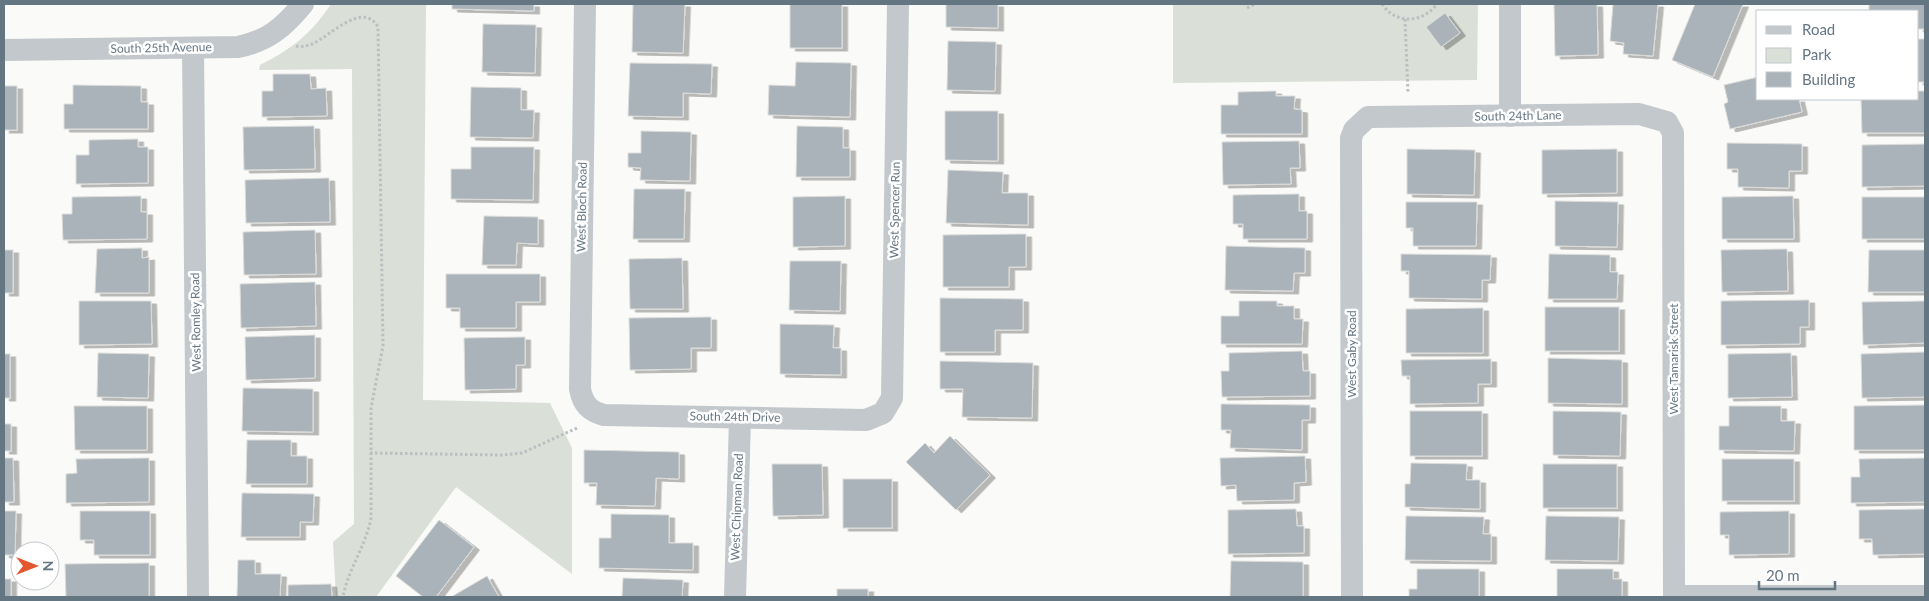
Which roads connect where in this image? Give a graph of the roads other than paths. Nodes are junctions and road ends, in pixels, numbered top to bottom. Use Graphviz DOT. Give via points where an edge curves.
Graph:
graph roads {
  1 [pos="303,4"];
  2 [pos="586,4"];
  3 [pos="898,4"];
  4 [pos="1510,4"];
  5 [pos="193,48"];
  6 [pos="4,50"];
  7 [pos="1510,116"];
  8 [pos="1368,117"];
  9 [pos="1667,122"];
  10 [pos="591,410"];
  11 [pos="884,413"];
  12 [pos="740,418"];
  13 [pos="1674,596"];
  14 [pos="1925,596"];
  15 [pos="198,597"];
  16 [pos="735,597"];
  17 [pos="1352,597"];
  1 -- 5 [label="street, South 25th Avenue" via="277,32 254,43 238,47"];
  2 -- 10 [label="street, West Bloch Road" via="580,389 582,399"];
  3 -- 11 [label="street, West Spencer Run" via="892,398"];
  4 -- 7 [label="street"];
  5 -- 6 [label="street, South 25th Avenue"];
  5 -- 15 [label="street, West Romley Road"];
  7 -- 8 [label="street, South 24th Lane"];
  7 -- 9 [label="street, South 24th Lane" via="1640,114"];
  8 -- 17 [label="street, West Gaby Road" via="1354,130 1351,138"];
  9 -- 13 [label="street, West Tamarisk Street" via="1673,133 1674,146"];
  10 -- 12 [label="street, South 24th Drive" via="604,415"];
  11 -- 12 [label="street, South 24th Drive" via="866,420"];
  12 -- 16 [label="street, West Chipman Road"];
  13 -- 14 [label="street"];
}
